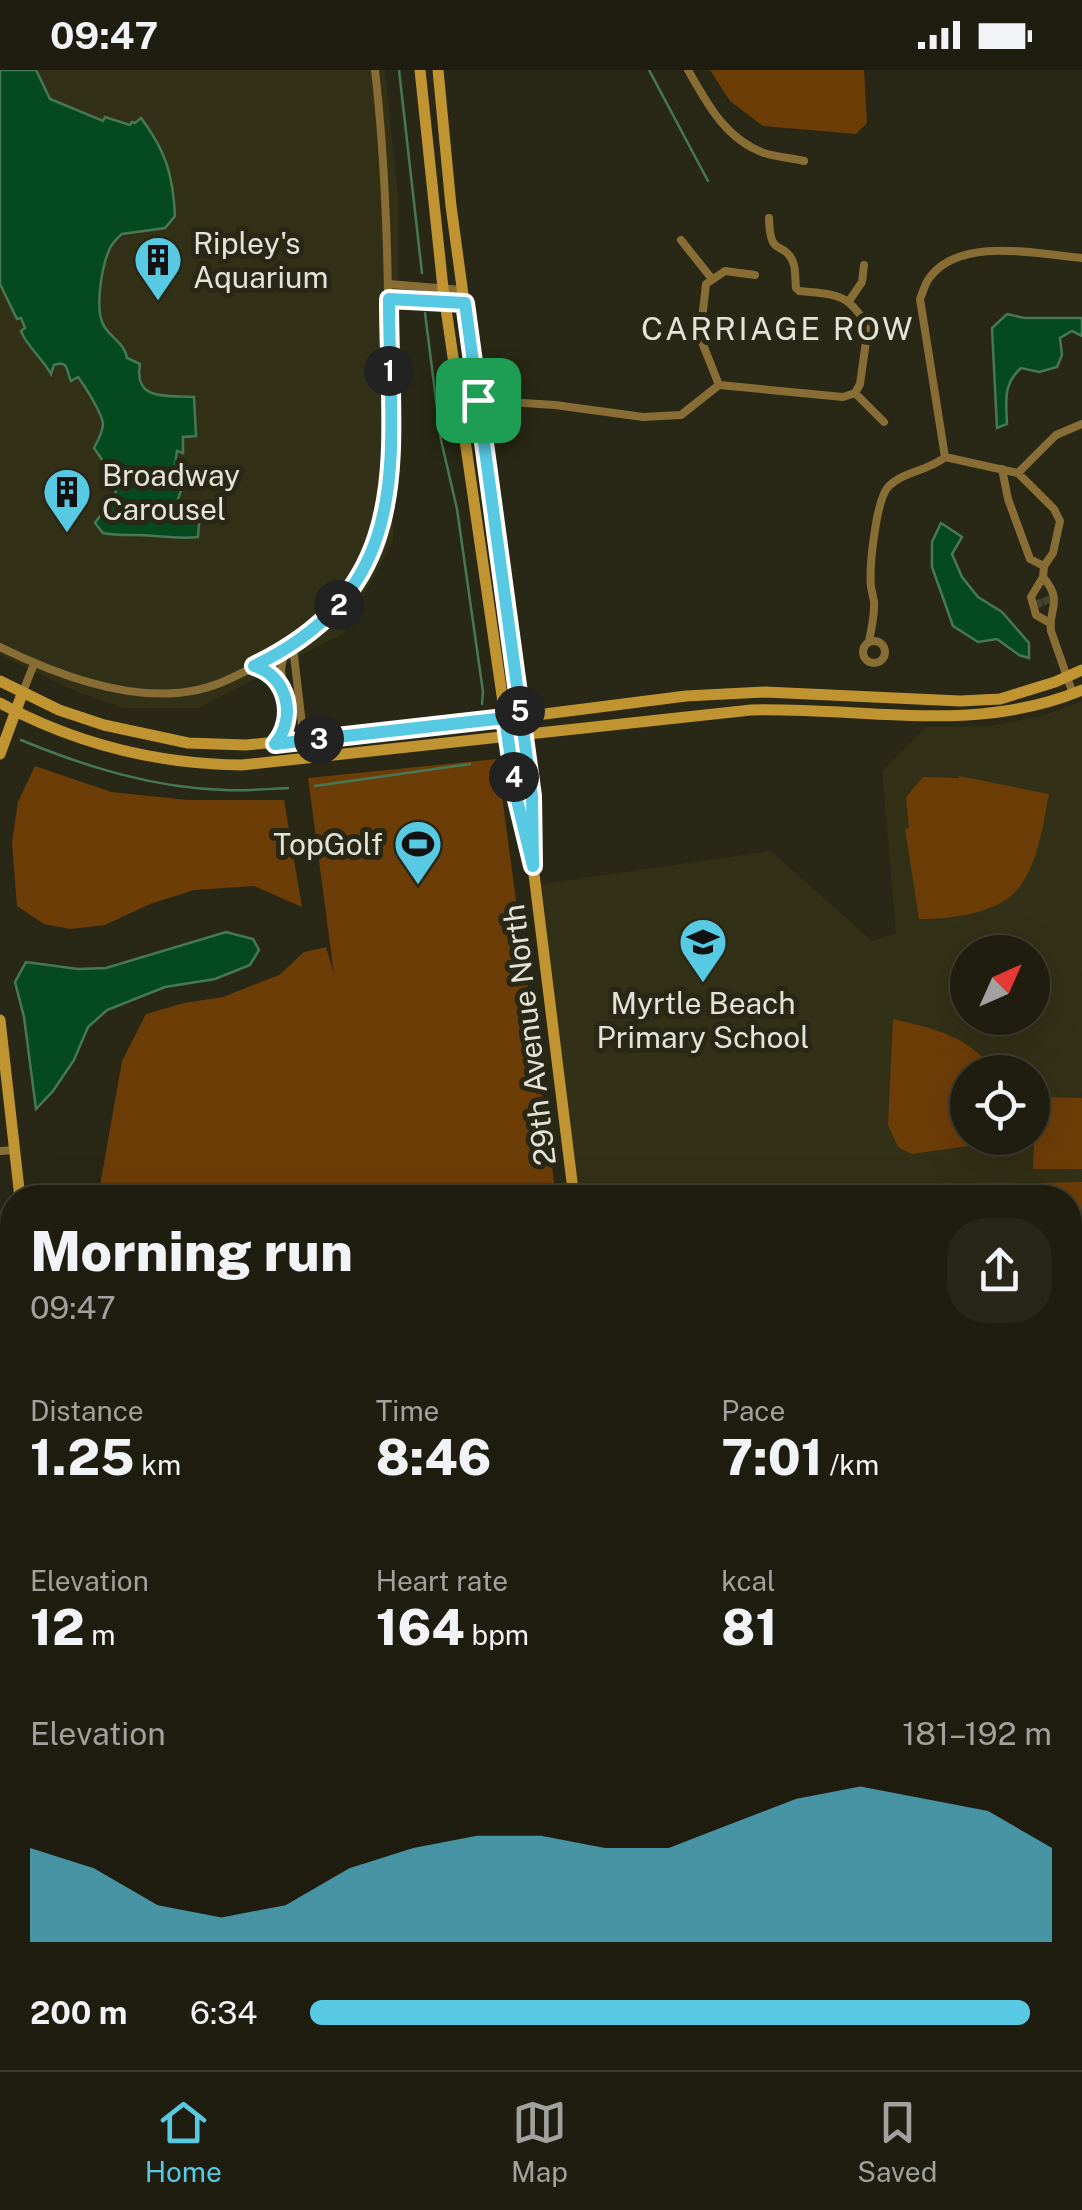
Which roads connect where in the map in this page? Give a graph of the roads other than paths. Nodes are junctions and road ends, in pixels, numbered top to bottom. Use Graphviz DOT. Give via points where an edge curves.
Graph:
graph roads {
  1 [pos="375,70"];
  2 [pos="420,70"];
  3 [pos="438,70"];
  4 [pos="688,70"];
  5 [pos="804,161"];
  6 [pos="770,218"];
  7 [pos="681,240"];
  8 [pos="1082,258"];
  9 [pos="864,265"];
  10 [pos="755,275"];
  11 [pos="712,279"];
  12 [pos="389,284"];
  13 [pos="443,288"];
  14 [pos="464,296"];
  15 [pos="389,299"];
  16 [pos="445,302"];
  17 [pos="849,302"];
  18 [pos="719,385"];
  19 [pos="855,393"];
  20 [pos="478,400"];
  21 [pos="884,422"];
  22 [pos="1082,424"];
  23 [pos="945,457"];
  24 [pos="1002,470"];
  25 [pos="1018,473"];
  26 [pos="1044,566"];
  27 [pos="1046,581"];
  28 [pos="1034,588"];
  29 [pos="1045,612"];
  30 [pos="870,642"];
  31 [pos="293,646"];
  32 [pos="0,647"];
  33 [pos="284,652"];
  34 [pos="34,664"];
  35 [pos="254,666"];
  36 [pos="1082,670"];
  37 [pos="1067,676"];
  38 [pos="0,681"];
  39 [pos="283,689"];
  40 [pos="1078,692"];
  41 [pos="22,694"];
  42 [pos="0,703"];
  43 [pos="16,711"];
  44 [pos="521,717"];
  45 [pos="505,718"];
  46 [pos="522,734"];
  47 [pos="508,736"];
  48 [pos="318,739"];
  49 [pos="275,744"];
  50 [pos="0,754"];
  51 [pos="533,866"];
  52 [pos="0,1020"];
  53 [pos="15,1150"];
  54 [pos="0,1151"];
  55 [pos="19,1185"];
  56 [pos="572,1185"];
  1 -- 12 [label="street"];
  2 -- 13 [label="main road, 29th Avenue North"];
  3 -- 14 [label="main road, 29th Avenue North"];
  4 -- 5 [label="street" via="733,136 762,152"];
  6 -- 17 [label="street" via="770,240 792,259 796,288"];
  7 -- 11 [label="street"];
  8 -- 23 [label="street" via="964,254 930,278 920,299"];
  9 -- 17 [label="street"];
  10 -- 11 [label="street" via="725,271"];
  11 -- 18 [label="street" via="700,337"];
  12 -- 13 [label="street"];
  12 -- 15 [label="street"];
  13 -- 14 [label="street"];
  13 -- 16 [label="main road, 29th Avenue North"];
  14 -- 16 [label="street"];
  14 -- 20 [label="main road, 29th Avenue North"];
  15 -- 16 [label="street"];
  15 -- 31 [label="street" via="393,443 380,531 355,585"];
  16 -- 45 [label="main road, 29th Avenue North"];
  17 -- 19 [label="street" via="868,328"];
  18 -- 19 [label="street"];
  18 -- 20 [label="street" via="681,415"];
  19 -- 21 [label="street"];
  20 -- 44 [label="main road, 29th Avenue North"];
  22 -- 25 [label="street" via="1056,435"];
  23 -- 24 [label="street"];
  23 -- 30 [label="street" via="899,479 881,496"];
  24 -- 25 [label="street"];
  24 -- 26 [label="street" via="1030,559"];
  25 -- 26 [label="street" via="1060,522"];
  26 -- 27 [label="street"];
  27 -- 28 [label="street"];
  27 -- 29 [label="street"];
  27 -- 29 [label="street" via="1054,613"];
  28 -- 29 [label="street"];
  28 -- 29 [label="street" via="1034,611"];
  29 -- 37 [label="street"];
  31 -- 33 [label="street"];
  31 -- 48 [label="street" via="302,724"];
  32 -- 34 [label="street"];
  33 -- 35 [label="street"];
  33 -- 39 [label="street"];
  34 -- 35 [label="street" via="110,688 175,692 216,684"];
  34 -- 41 [label="street"];
  35 -- 39 [label="street"];
  36 -- 37 [label="main road"];
  37 -- 40 [label="street"];
  37 -- 44 [label="main road" via="1000,699 745,693"];
  38 -- 41 [label="main road"];
  39 -- 49 [label="street" via="288,721"];
  40 -- 46 [label="main road" via="957,717 751,710"];
  41 -- 43 [label="main road"];
  41 -- 49 [label="main road" via="138,734 204,744"];
  42 -- 43 [label="main road"];
  43 -- 47 [label="main road" via="102,746 210,764 270,764"];
  43 -- 50 [label="main road"];
  44 -- 45 [label="main road"];
  44 -- 46 [label="main road, 29th Avenue North"];
  45 -- 47 [label="main road, 29th Avenue North"];
  45 -- 48 [label="main road"];
  46 -- 47 [label="main road"];
  46 -- 51 [label="main road, 29th Avenue North"];
  47 -- 51 [label="main road, 29th Avenue North"];
  48 -- 49 [label="main road"];
  51 -- 56 [label="main road, 29th Avenue North"];
  52 -- 53 [label="main road"];
  53 -- 54 [label="street"];
  53 -- 55 [label="main road"];
}
